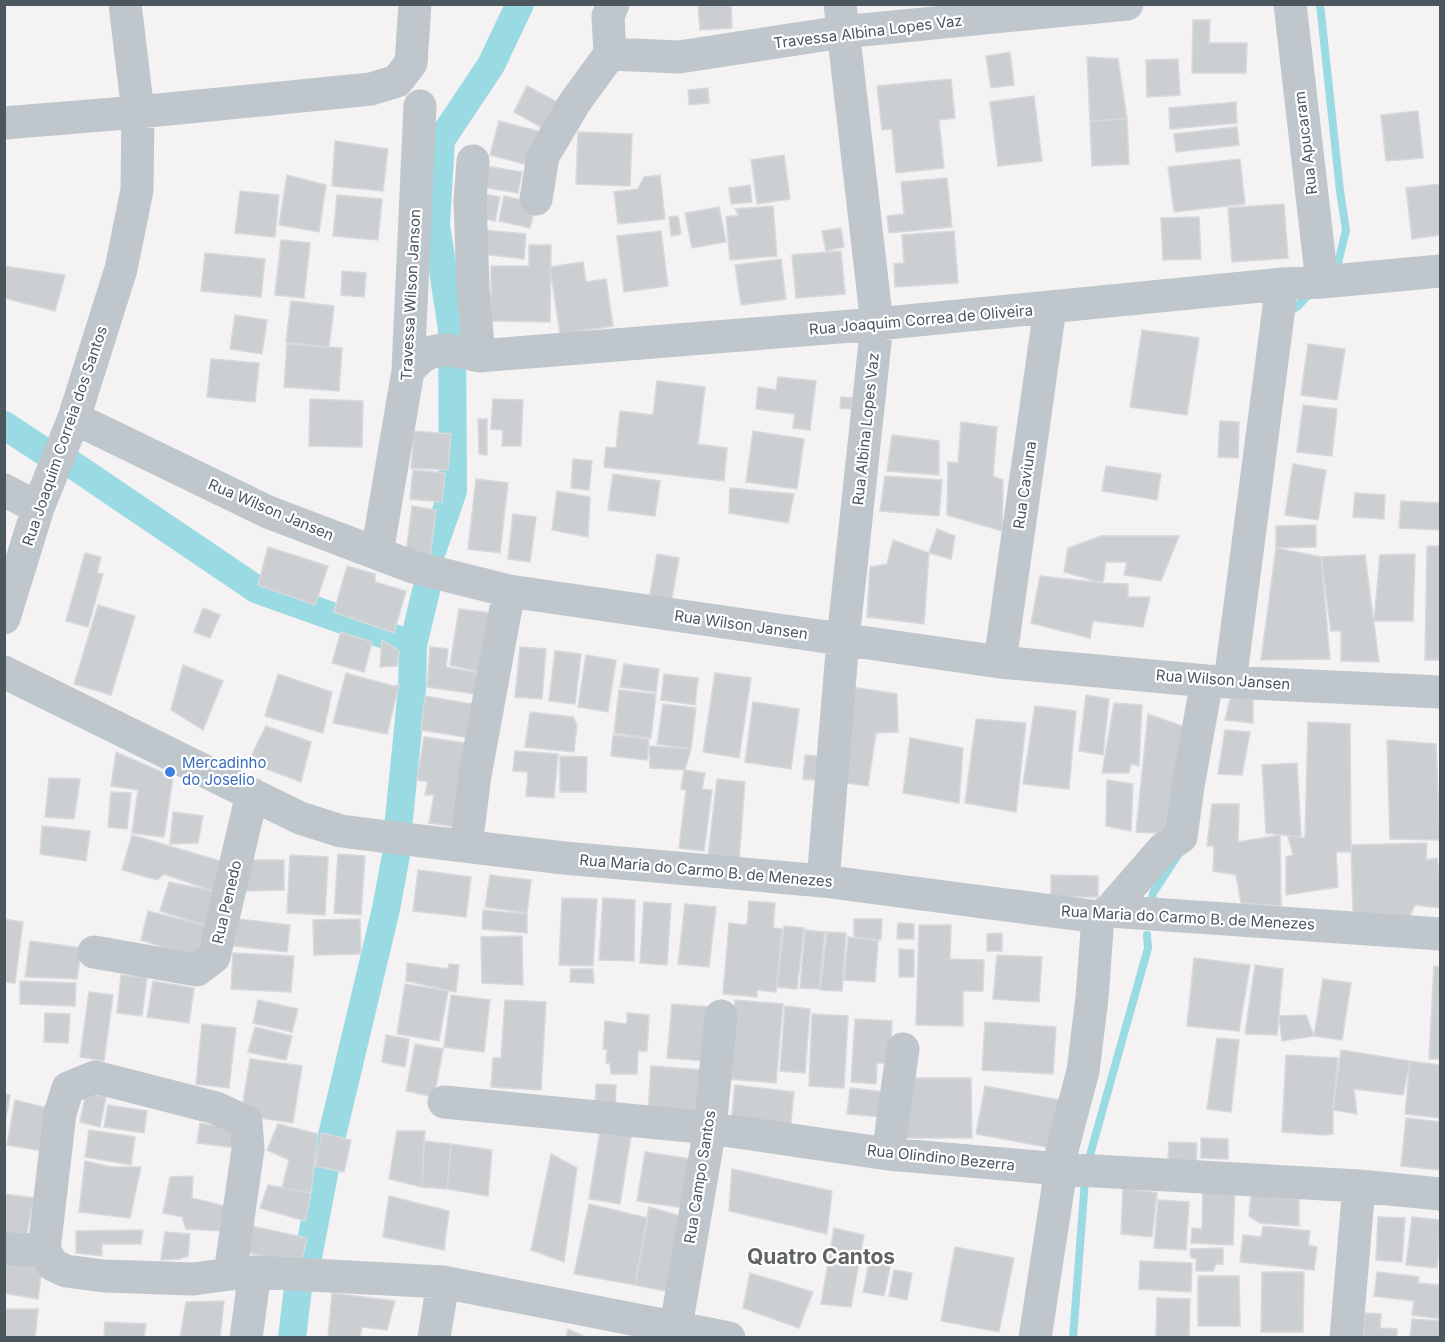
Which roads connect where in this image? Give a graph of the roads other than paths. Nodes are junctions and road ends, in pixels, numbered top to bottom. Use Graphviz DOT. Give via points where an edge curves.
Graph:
graph roads {
  1 [pos="125,4"];
  2 [pos="415,4"];
  3 [pos="613,4"];
  4 [pos="1127,4"];
  5 [pos="1290,4"];
  6 [pos="1011,10"];
  7 [pos="841,18"];
  8 [pos="610,54"];
  9 [pos="420,106"];
  10 [pos="138,112"];
  11 [pos="4,123"];
  12 [pos="473,161"];
  13 [pos="536,199"];
  14 [pos="1440,271"];
  15 [pos="1322,282"];
  16 [pos="1282,284"];
  17 [pos="1050,308"];
  18 [pos="877,324"];
  19 [pos="479,356"];
  20 [pos="408,371"];
  21 [pos="74,418"];
  22 [pos="4,490"];
  23 [pos="38,508"];
  24 [pos="377,553"];
  25 [pos="509,591"];
  26 [pos="4,618"];
  27 [pos="843,640"];
  28 [pos="1000,662"];
  29 [pos="4,672"];
  30 [pos="1219,682"];
  31 [pos="1440,692"];
  32 [pos="252,794"];
  33 [pos="466,846"];
  34 [pos="823,881"];
  35 [pos="1103,914"];
  36 [pos="1440,934"];
  37 [pos="94,952"];
  38 [pos="721,1016"];
  39 [pos="903,1049"];
  40 [pos="444,1102"];
  41 [pos="710,1128"];
  42 [pos="888,1154"];
  43 [pos="1061,1169"];
  44 [pos="1359,1186"];
  45 [pos="1440,1194"];
  46 [pos="4,1249"];
  47 [pos="44,1250"];
  48 [pos="243,1273"];
  49 [pos="443,1282"];
  50 [pos="675,1333"];
  51 [pos="246,1338"];
  52 [pos="434,1338"];
  53 [pos="729,1338"];
  54 [pos="1035,1338"];
  55 [pos="1346,1338"];
  1 -- 10 [label="street, Rua Joaquim Correia dos Santos"];
  2 -- 10 [label="street" via="411,63 397,81 371,89"];
  3 -- 8 [label="street" via="608,16"];
  4 -- 6 [label="street, Travessa Albina Lopes Vaz"];
  5 -- 15 [label="street, Rua Apucaram"];
  6 -- 7 [label="street, Travessa Albina Lopes Vaz"];
  7 -- 8 [label="street, Travessa Albina Lopes Vaz" via="679,57"];
  7 -- 18 [label="street, Rua Albina Lopes Vaz"];
  8 -- 13 [label="street" via="543,156"];
  9 -- 20 [label="street, Travessa Wilson Janson"];
  10 -- 11 [label="street"];
  10 -- 21 [label="street, Rua Joaquim Correia dos Santos" via="136,190 122,269"];
  12 -- 19 [label="street" via="470,201"];
  14 -- 15 [label="street, Rua Joaquim Correa de Oliveira"];
  15 -- 16 [label="street, Rua Joaquim Correa de Oliveira"];
  16 -- 17 [label="street, Rua Joaquim Correa de Oliveira"];
  16 -- 30 [label="street"];
  17 -- 18 [label="street, Rua Joaquim Correa de Oliveira"];
  17 -- 28 [label="street, Rua Caviuna"];
  18 -- 19 [label="street, Rua Joaquim Correa de Oliveira"];
  18 -- 27 [label="street, Rua Albina Lopes Vaz"];
  19 -- 20 [label="street, Rua Joaquim Correa de Oliveira" via="436,350"];
  20 -- 24 [label="street, Travessa Wilson Janson"];
  21 -- 23 [label="street, Rua Joaquim Correia dos Santos"];
  21 -- 24 [label="street, Rua Wilson Jansen" via="268,512"];
  22 -- 23 [label="street"];
  23 -- 26 [label="street, Rua Joaquim Correia dos Santos"];
  24 -- 25 [label="street, Rua Wilson Jansen" via="413,567"];
  25 -- 27 [label="street, Rua Wilson Jansen"];
  25 -- 33 [label="street"];
  27 -- 28 [label="street, Rua Wilson Jansen"];
  27 -- 34 [label="street, Rua Albina Lopes Vaz"];
  28 -- 30 [label="street, Rua Wilson Jansen"];
  29 -- 32 [label="street, Rua Maria do Carmo B. de Menezes"];
  30 -- 31 [label="street, Rua Wilson Jansen"];
  30 -- 35 [label="street" via="1188,786 1182,837 1163,849"];
  32 -- 33 [label="street, Rua Maria do Carmo B. de Menezes" via="300,818 341,831"];
  32 -- 37 [label="street, Rua Penedo" via="214,957 197,970"];
  33 -- 34 [label="street, Rua Maria do Carmo B. de Menezes"];
  34 -- 35 [label="street, Rua Maria do Carmo B. de Menezes"];
  35 -- 36 [label="street, Rua Maria do Carmo B. de Menezes"];
  35 -- 43 [label="street" via="1083,1071 1062,1150"];
  38 -- 41 [label="street, Rua Campo Santos"];
  39 -- 42 [label="street"];
  40 -- 41 [label="street, Rua Olindino Bezerra"];
  41 -- 42 [label="street, Rua Olindino Bezerra"];
  41 -- 50 [label="street, Rua Campo Santos"];
  42 -- 43 [label="street, Rua Olindino Bezerra"];
  43 -- 44 [label="street, Rua Olindino Bezerra"];
  43 -- 54 [label="street"];
  44 -- 45 [label="street, Rua Olindino Bezerra"];
  44 -- 55 [label="street"];
  46 -- 47 [label="street"];
  47 -- 48 [label="street" via="54,1265 66,1271 104,1276 194,1279"];
  47 -- 48 [label="street" via="60,1113 68,1088 95,1077 216,1108 246,1122"];
  48 -- 49 [label="street"];
  48 -- 51 [label="street"];
  49 -- 50 [label="street"];
  49 -- 52 [label="street"];
  50 -- 53 [label="street"];
}
